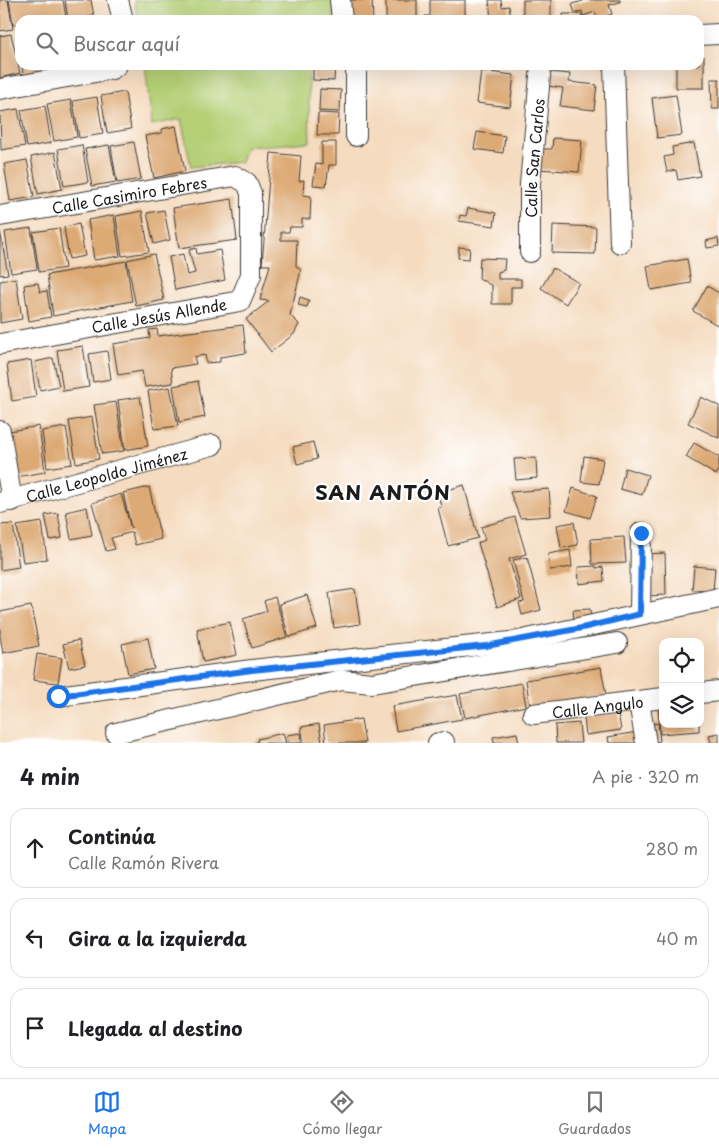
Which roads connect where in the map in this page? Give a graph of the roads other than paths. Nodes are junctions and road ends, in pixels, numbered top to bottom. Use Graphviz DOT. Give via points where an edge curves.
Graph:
graph roads {
  1 [pos="118,0"];
  2 [pos="340,0"];
  3 [pos="121,15"];
  4 [pos="342,15"];
  5 [pos="719,34"];
  6 [pos="704,35"];
  7 [pos="106,70"];
  8 [pos="356,70"];
  9 [pos="541,70"];
  10 [pos="614,70"];
  11 [pos="0,89"];
  12 [pos="356,136"];
  13 [pos="251,193"];
  14 [pos="0,216"];
  15 [pos="620,242"];
  16 [pos="531,253"];
  17 [pos="0,344"];
  18 [pos="0,432"];
  19 [pos="212,444"];
  20 [pos="6,502"];
  21 [pos="641,533"];
  22 [pos="719,598"];
  23 [pos="640,614"];
  24 [pos="617,643"];
  25 [pos="386,655"];
  26 [pos="389,681"];
  27 [pos="719,690"];
  28 [pos="704,692"];
  29 [pos="58,696"];
  30 [pos="659,699"];
  31 [pos="639,702"];
  32 [pos="532,714"];
  33 [pos="116,733"];
  34 [pos="646,743"];
  1 -- 3 [label="street"];
  2 -- 4 [label="street"];
  5 -- 6 [label="street"];
  7 -- 11 [label="street"];
  8 -- 12 [label="street"];
  9 -- 16 [label="street, Calle San Carlos" via="530,184"];
  10 -- 15 [label="street"];
  13 -- 14 [label="street, Calle Casimiro Febres" via="247,183 236,176"];
  13 -- 17 [label="street, Calle Jesús Allende" via="250,276 240,301"];
  18 -- 20 [label="street"];
  19 -- 20 [label="street, Calle Leopoldo Jiménez"];
  21 -- 23 [label="street"];
  22 -- 23 [label="street"];
  23 -- 25 [label="street" via="518,641"];
  24 -- 26 [label="street"];
  25 -- 26 [label="street"];
  25 -- 29 [label="street"];
  26 -- 33 [label="street" via="341,680"];
  27 -- 28 [label="street"];
  30 -- 31 [label="street, Calle Angulo"];
  31 -- 32 [label="street, Calle Angulo"];
  31 -- 34 [label="street"];
}
